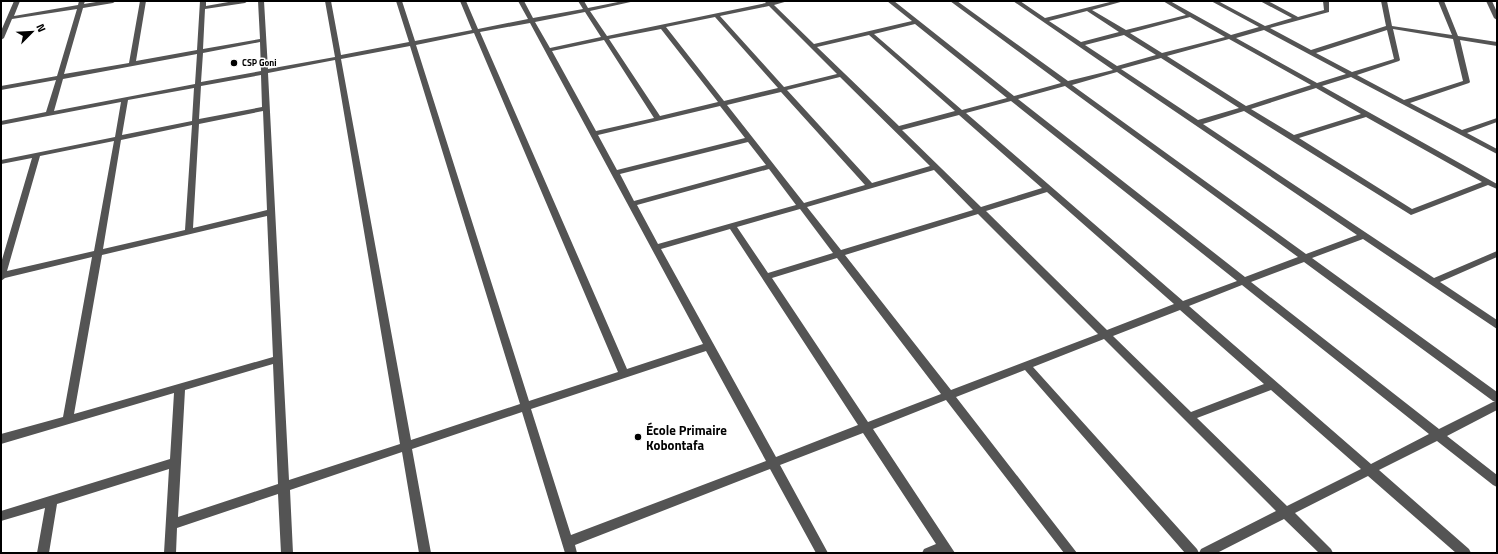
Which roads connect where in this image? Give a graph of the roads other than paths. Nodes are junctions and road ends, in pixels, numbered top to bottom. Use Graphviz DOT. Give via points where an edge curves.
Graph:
graph roads {
  1 [pos="17,1"];
  2 [pos="113,1"];
  3 [pos="143,1"];
  4 [pos="245,1"];
  5 [pos="261,1"];
  6 [pos="328,1"];
  7 [pos="399,1"];
  8 [pos="462,1"];
  9 [pos="521,1"];
  10 [pos="581,1"];
  11 [pos="632,1"];
  12 [pos="785,1"];
  13 [pos="890,1"];
  14 [pos="953,1"];
  15 [pos="1016,1"];
  16 [pos="1121,1"];
  17 [pos="1166,1"];
  18 [pos="1214,1"];
  19 [pos="1262,1"];
  20 [pos="1326,1"];
  21 [pos="1384,1"];
  22 [pos="1441,1"];
  23 [pos="1489,1"];
  24 [pos="768,3"];
  25 [pos="82,4"];
  26 [pos="203,5"];
  27 [pos="1087,9"];
  28 [pos="586,10"];
  29 [pos="716,15"];
  30 [pos="1192,15"];
  31 [pos="10,18"];
  32 [pos="1497,18"];
  33 [pos="1298,19"];
  34 [pos="532,20"];
  35 [pos="1044,20"];
  36 [pos="917,22"];
  37 [pos="662,26"];
  38 [pos="1390,27"];
  39 [pos="1264,28"];
  40 [pos="476,31"];
  41 [pos="870,32"];
  42 [pos="1125,33"];
  43 [pos="1230,37"];
  44 [pos="1,38"];
  45 [pos="605,38"];
  46 [pos="1456,38"];
  47 [pos="263,40"];
  48 [pos="412,44"];
  49 [pos="1081,44"];
  50 [pos="1497,44"];
  51 [pos="812,46"];
  52 [pos="548,50"];
  53 [pos="200,52"];
  54 [pos="1310,52"];
  55 [pos="1161,56"];
  56 [pos="338,58"];
  57 [pos="132,64"];
  58 [pos="1118,69"];
  59 [pos="264,72"];
  60 [pos="842,75"];
  61 [pos="1352,75"];
  62 [pos="60,78"];
  63 [pos="1067,84"];
  64 [pos="198,85"];
  65 [pos="1317,86"];
  66 [pos="1,88"];
  67 [pos="782,89"];
  68 [pos="1014,98"];
  69 [pos="125,99"];
  70 [pos="1404,102"];
  71 [pos="722,104"];
  72 [pos="266,108"];
  73 [pos="1245,108"];
  74 [pos="961,112"];
  75 [pos="49,114"];
  76 [pos="1367,114"];
  77 [pos="658,119"];
  78 [pos="1497,120"];
  79 [pos="196,122"];
  80 [pos="1,123"];
  81 [pos="1198,123"];
  82 [pos="897,129"];
  83 [pos="1461,133"];
  84 [pos="594,134"];
  85 [pos="118,138"];
  86 [pos="1293,138"];
  87 [pos="750,139"];
  88 [pos="1497,152"];
  89 [pos="37,155"];
  90 [pos="1,162"];
  91 [pos="771,166"];
  92 [pos="936,167"];
  93 [pos="615,174"];
  94 [pos="1488,182"];
  95 [pos="870,186"];
  96 [pos="1497,187"];
  97 [pos="1048,189"];
  98 [pos="632,204"];
  99 [pos="802,206"];
  100 [pos="979,210"];
  101 [pos="271,212"];
  102 [pos="732,226"];
  103 [pos="189,231"];
  104 [pos="1364,235"];
  105 [pos="656,248"];
  106 [pos="98,253"];
  107 [pos="839,254"];
  108 [pos="1497,254"];
  109 [pos="1305,258"];
  110 [pos="1,277"];
  111 [pos="766,277"];
  112 [pos="1244,281"];
  113 [pos="1433,282"];
  114 [pos="1182,305"];
  115 [pos="1497,325"];
  116 [pos="1106,335"];
  117 [pos="709,346"];
  118 [pos="278,359"];
  119 [pos="1026,365"];
  120 [pos="624,374"];
  121 [pos="1272,385"];
  122 [pos="180,387"];
  123 [pos="949,395"];
  124 [pos="1497,398"];
  125 [pos="1497,405"];
  126 [pos="526,407"];
  127 [pos="1189,417"];
  128 [pos="68,419"];
  129 [pos="866,427"];
  130 [pos="1438,435"];
  131 [pos="1,439"];
  132 [pos="406,446"];
  133 [pos="176,462"];
  134 [pos="773,463"];
  135 [pos="1370,470"];
  136 [pos="1497,482"];
  137 [pos="284,487"];
  138 [pos="52,500"];
  139 [pos="1286,512"];
  140 [pos="1,516"];
  141 [pos="172,524"];
  142 [pos="568,542"];
  143 [pos="947,549"];
  144 [pos="43,553"];
  145 [pos="170,553"];
  146 [pos="287,553"];
  147 [pos="425,553"];
  148 [pos="571,553"];
  149 [pos="822,553"];
  150 [pos="928,553"];
  151 [pos="1071,553"];
  152 [pos="1193,553"];
  153 [pos="1205,553"];
  154 [pos="1327,553"];
  155 [pos="1465,553"];
  1 -- 31 [label="street"];
  2 -- 25 [label="street"];
  3 -- 57 [label="street"];
  4 -- 26 [label="street"];
  5 -- 47 [label="street"];
  6 -- 56 [label="street"];
  7 -- 48 [label="street"];
  8 -- 40 [label="street"];
  9 -- 34 [label="street"];
  10 -- 28 [label="street"];
  11 -- 28 [label="street"];
  12 -- 24 [label="street"];
  13 -- 36 [label="street"];
  14 -- 63 [label="street"];
  15 -- 35 [label="street"];
  16 -- 27 [label="street"];
  17 -- 30 [label="street"];
  18 -- 39 [label="street"];
  19 -- 33 [label="street"];
  20 -- 33 [label="street" via="1327,11"];
  21 -- 38 [label="street"];
  22 -- 46 [label="street"];
  23 -- 32 [label="street"];
  24 -- 29 [label="street"];
  24 -- 51 [label="street"];
  25 -- 31 [label="street"];
  25 -- 62 [label="street"];
  26 -- 53 [label="street"];
  27 -- 35 [label="street"];
  27 -- 42 [label="street"];
  28 -- 34 [label="street"];
  28 -- 45 [label="street"];
  29 -- 37 [label="street"];
  29 -- 67 [label="street"];
  30 -- 42 [label="street"];
  30 -- 43 [label="street"];
  31 -- 44 [label="street"];
  33 -- 39 [label="street"];
  34 -- 40 [label="street"];
  34 -- 52 [label="street"];
  35 -- 49 [label="street"];
  36 -- 41 [label="street"];
  36 -- 68 [label="street"];
  37 -- 45 [label="street"];
  37 -- 71 [label="street"];
  38 -- 46 [label="street"];
  38 -- 54 [label="street"];
  38 -- 61 [label="street" via="1397,60"];
  39 -- 43 [label="street"];
  39 -- 54 [label="street"];
  40 -- 48 [label="street"];
  40 -- 120 [label="street"];
  41 -- 51 [label="street"];
  41 -- 74 [label="street"];
  42 -- 49 [label="street"];
  42 -- 55 [label="street"];
  43 -- 55 [label="street"];
  43 -- 65 [label="street"];
  45 -- 52 [label="street"];
  45 -- 77 [label="street"];
  46 -- 50 [label="street"];
  46 -- 70 [label="street" via="1467,82"];
  47 -- 53 [label="street"];
  47 -- 59 [label="street"];
  48 -- 56 [label="street"];
  48 -- 126 [label="street"];
  49 -- 58 [label="street"];
  51 -- 60 [label="street"];
  52 -- 84 [label="street"];
  53 -- 57 [label="street"];
  53 -- 64 [label="street"];
  54 -- 61 [label="street"];
  55 -- 58 [label="street"];
  55 -- 73 [label="street"];
  56 -- 59 [label="street"];
  56 -- 132 [label="street"];
  57 -- 62 [label="street"];
  58 -- 63 [label="street"];
  58 -- 81 [label="street"];
  59 -- 64 [label="street"];
  59 -- 72 [label="street"];
  60 -- 67 [label="street"];
  60 -- 82 [label="street"];
  61 -- 65 [label="street"];
  61 -- 70 [label="street"];
  62 -- 66 [label="street"];
  62 -- 75 [label="street"];
  63 -- 68 [label="street"];
  63 -- 109 [label="street"];
  64 -- 69 [label="street"];
  64 -- 79 [label="street"];
  65 -- 73 [label="street"];
  65 -- 76 [label="street"];
  67 -- 71 [label="street"];
  67 -- 95 [label="street"];
  68 -- 74 [label="street"];
  68 -- 112 [label="street"];
  69 -- 75 [label="street"];
  69 -- 85 [label="street"];
  70 -- 83 [label="street"];
  71 -- 77 [label="street"];
  71 -- 87 [label="street"];
  72 -- 79 [label="street"];
  72 -- 101 [label="street"];
  73 -- 81 [label="street"];
  73 -- 86 [label="street"];
  74 -- 82 [label="street"];
  74 -- 97 [label="street"];
  75 -- 80 [label="street"];
  76 -- 86 [label="street"];
  76 -- 94 [label="street"];
  77 -- 84 [label="street"];
  78 -- 83 [label="street"];
  79 -- 85 [label="street"];
  79 -- 103 [label="street"];
  81 -- 104 [label="street"];
  82 -- 92 [label="street"];
  83 -- 88 [label="street"];
  84 -- 93 [label="street"];
  85 -- 89 [label="street"];
  85 -- 106 [label="street"];
  86 -- 94 [label="street" via="1411,212"];
  87 -- 91 [label="street"];
  87 -- 93 [label="street"];
  89 -- 90 [label="street"];
  89 -- 110 [label="street"];
  91 -- 98 [label="street"];
  91 -- 99 [label="street"];
  92 -- 95 [label="street"];
  92 -- 100 [label="street"];
  93 -- 98 [label="street"];
  94 -- 96 [label="street"];
  95 -- 99 [label="street"];
  97 -- 100 [label="street"];
  97 -- 114 [label="street"];
  98 -- 105 [label="street"];
  99 -- 102 [label="street"];
  99 -- 107 [label="street"];
  100 -- 107 [label="street"];
  100 -- 116 [label="street"];
  101 -- 103 [label="street"];
  101 -- 118 [label="street"];
  102 -- 105 [label="street"];
  102 -- 111 [label="street"];
  103 -- 106 [label="street"];
  104 -- 109 [label="street"];
  104 -- 113 [label="street"];
  105 -- 117 [label="street"];
  106 -- 110 [label="street"];
  106 -- 128 [label="street"];
  107 -- 111 [label="street"];
  107 -- 123 [label="street"];
  108 -- 113 [label="street"];
  109 -- 112 [label="street"];
  109 -- 124 [label="street"];
  111 -- 129 [label="street"];
  112 -- 114 [label="street"];
  112 -- 130 [label="street"];
  113 -- 115 [label="street"];
  114 -- 116 [label="street"];
  114 -- 121 [label="street"];
  116 -- 119 [label="street"];
  116 -- 127 [label="street"];
  117 -- 120 [label="street"];
  117 -- 134 [label="street"];
  118 -- 122 [label="street"];
  118 -- 137 [label="street"];
  119 -- 123 [label="street"];
  119 -- 152 [label="street"];
  120 -- 126 [label="street"];
  121 -- 127 [label="street"];
  121 -- 135 [label="street"];
  122 -- 128 [label="street"];
  122 -- 133 [label="street"];
  123 -- 129 [label="street"];
  123 -- 151 [label="street"];
  125 -- 130 [label="street"];
  126 -- 132 [label="street"];
  126 -- 142 [label="street"];
  127 -- 139 [label="street"];
  128 -- 131 [label="street"];
  129 -- 134 [label="street"];
  129 -- 143 [label="street"];
  130 -- 135 [label="street"];
  130 -- 136 [label="street"];
  132 -- 137 [label="street"];
  132 -- 147 [label="street"];
  133 -- 138 [label="street"];
  133 -- 141 [label="street"];
  134 -- 142 [label="street"];
  134 -- 149 [label="street"];
  135 -- 139 [label="street"];
  135 -- 155 [label="street"];
  137 -- 141 [label="street"];
  137 -- 146 [label="street"];
  138 -- 140 [label="street"];
  138 -- 144 [label="street"];
  139 -- 153 [label="street"];
  139 -- 154 [label="street"];
  141 -- 145 [label="street"];
  142 -- 148 [label="street"];
  143 -- 150 [label="street"];
}
